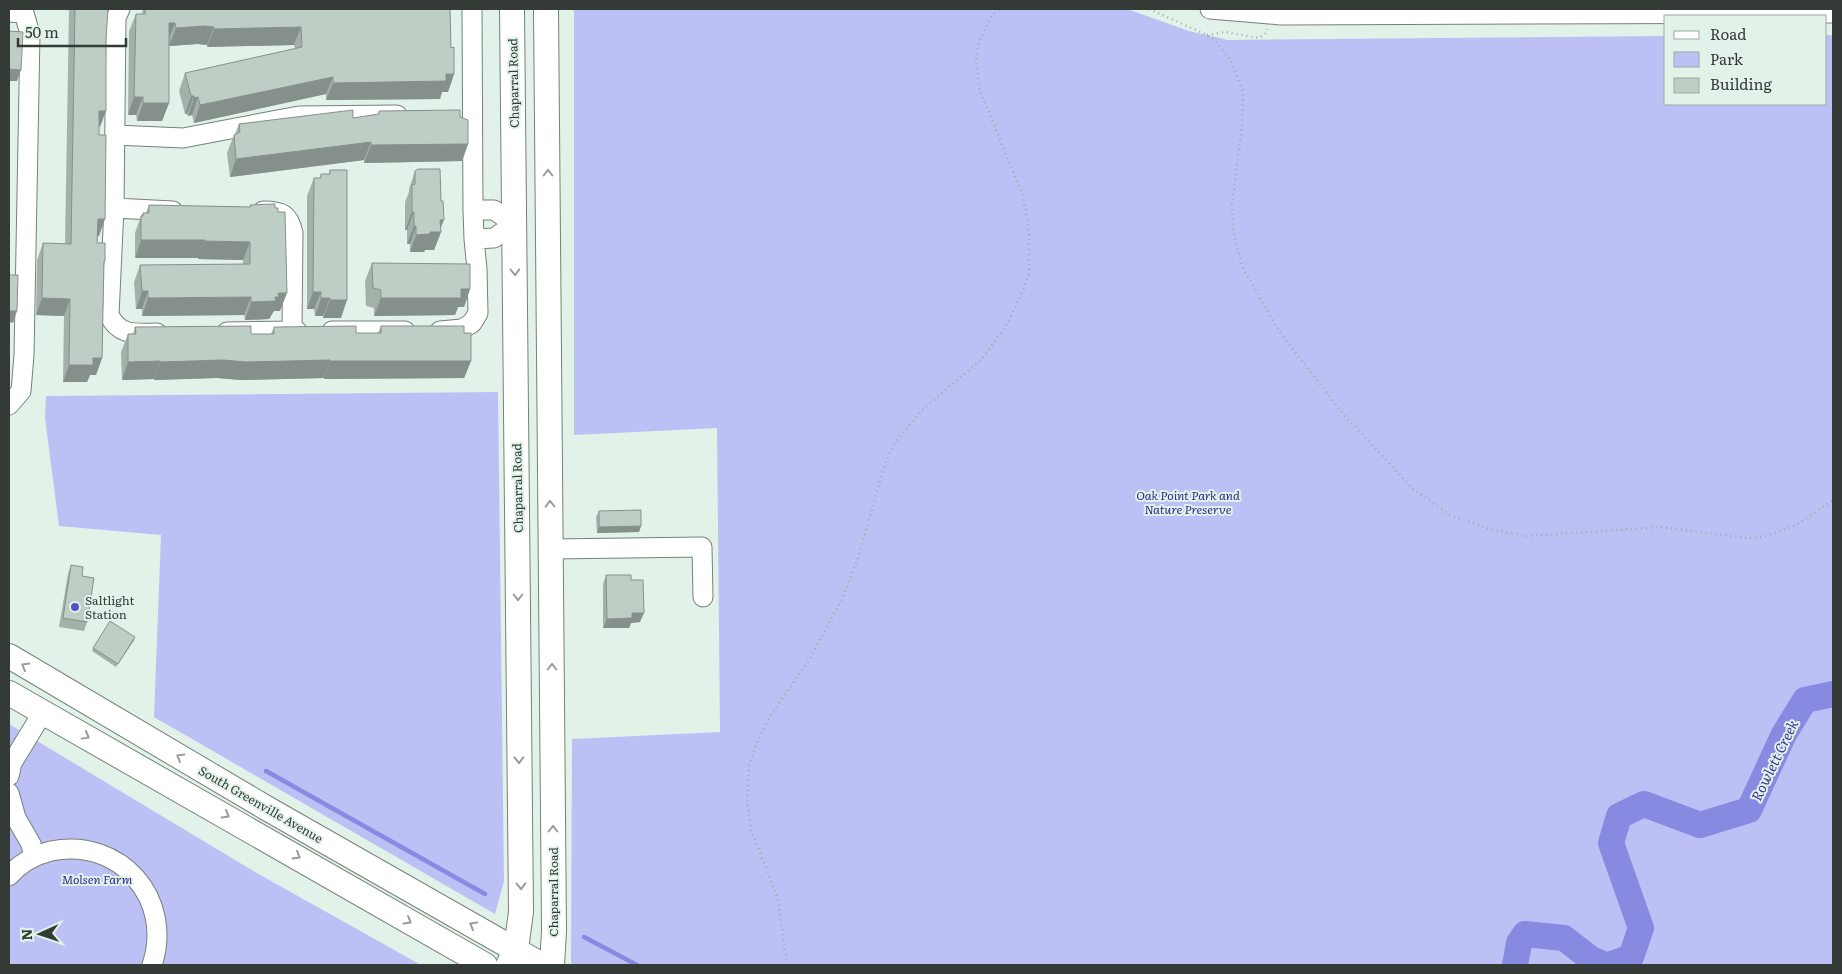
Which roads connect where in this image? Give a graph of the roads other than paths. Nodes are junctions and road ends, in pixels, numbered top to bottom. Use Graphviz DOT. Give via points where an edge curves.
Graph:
graph roads {
  1 [pos="120,9"];
  2 [pos="472,9"];
  3 [pos="512,9"];
  4 [pos="546,9"];
  5 [pos="1210,9"];
  6 [pos="9,12"];
  7 [pos="1276,13"];
  8 [pos="1833,13"];
  9 [pos="414,114"];
  10 [pos="452,114"];
  11 [pos="472,114"];
  12 [pos="115,135"];
  13 [pos="114,208"];
  14 [pos="473,210"];
  15 [pos="191,212"];
  16 [pos="245,212"];
  17 [pos="548,222"];
  18 [pos="514,224"];
  19 [pos="474,239"];
  20 [pos="292,331"];
  21 [pos="212,332"];
  22 [pos="174,333"];
  23 [pos="9,404"];
  24 [pos="517,548"];
  25 [pos="551,549"];
  26 [pos="703,597"];
  27 [pos="9,656"];
  28 [pos="58,686"];
  29 [pos="9,693"];
  30 [pos="43,712"];
  31 [pos="9,776"];
  32 [pos="9,794"];
  33 [pos="268,809"];
  34 [pos="255,832"];
  35 [pos="34,858"];
  36 [pos="9,876"];
  37 [pos="512,957"];
  38 [pos="152,965"];
  39 [pos="485,965"];
  40 [pos="542,965"];
  41 [pos="552,965"];
  1 -- 12 [label="street" via="116,18"];
  2 -- 11 [label="street"];
  3 -- 18 [label="main road, Chaparral Road"];
  17 -- 4 [label="main road, Chaparral Road, one-way"];
  5 -- 7 [label="street"];
  6 -- 23 [label="street" via="24,13 30,34 24,355 21,391"];
  7 -- 8 [label="street"];
  9 -- 12 [label="street" via="299,116 183,138"];
  10 -- 11 [label="street"];
  11 -- 14 [label="street"];
  12 -- 13 [label="street"];
  13 -- 15 [label="street"];
  13 -- 22 [label="street" via="109,316 120,330"];
  14 -- 18 [label="street" via="494,210"];
  14 -- 19 [label="street"];
  16 -- 20 [label="street" via="280,213 291,223"];
  17 -- 18 [label="main road"];
  25 -- 17 [label="main road, Chaparral Road, one-way"];
  18 -- 19 [label="street" via="494,238"];
  18 -- 24 [label="main road, Chaparral Road, one-way"];
  19 -- 20 [label="street" via="478,313 472,323 462,329"];
  20 -- 21 [label="street"];
  24 -- 25 [label="main road"];
  24 -- 37 [label="main road, Chaparral Road, one-way" via="521,912"];
  25 -- 26 [label="street" via="702,547"];
  41 -- 25 [label="main road, Chaparral Road, one-way"];
  28 -- 27 [label="main road, South Greenville Avenue, one-way"];
  28 -- 30 [label="main road"];
  33 -- 28 [label="main road, South Greenville Avenue, one-way"];
  29 -- 30 [label="main road"];
  30 -- 31 [label="street" via="12,763"];
  30 -- 34 [label="main road, one-way"];
  32 -- 35 [label="street"];
  33 -- 34 [label="main road"];
  37 -- 33 [label="main road, South Greenville Avenue, one-way"];
  34 -- 39 [label="main road, one-way"];
  35 -- 36 [label="street"];
  35 -- 38 [label="street" via="60,850 88,850 126,868 144,889 155,914 158,942"];
  37 -- 40 [label="main road, South Greenville Avenue"];
}
